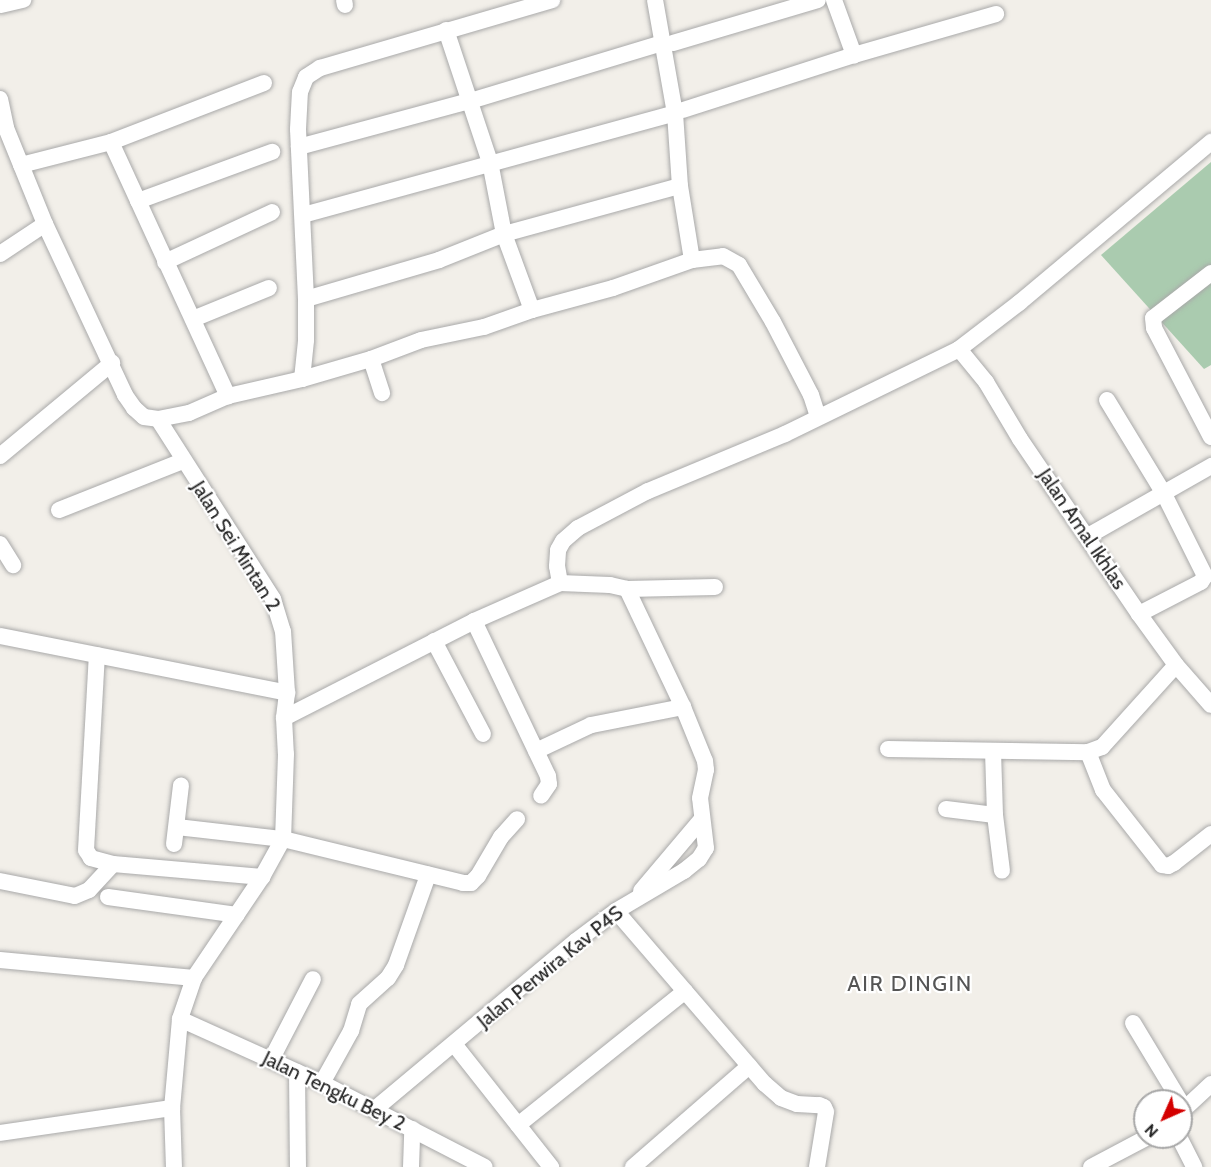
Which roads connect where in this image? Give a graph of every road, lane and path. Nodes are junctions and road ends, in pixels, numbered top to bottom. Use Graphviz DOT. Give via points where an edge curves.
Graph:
graph roads {
  1 [pos="23,0"];
  2 [pos="552,0"];
  3 [pos="655,0"];
  4 [pos="818,0"];
  5 [pos="834,0"];
  6 [pos="1,6"];
  7 [pos="996,14"];
  8 [pos="446,30"];
  9 [pos="668,43"];
  10 [pos="854,55"];
  11 [pos="264,84"];
  12 [pos="0,99"];
  13 [pos="470,101"];
  14 [pos="679,112"];
  15 [pos="3,128"];
  16 [pos="111,142"];
  17 [pos="1211,142"];
  18 [pos="299,147"];
  19 [pos="272,152"];
  20 [pos="490,162"];
  21 [pos="21,165"];
  22 [pos="680,186"];
  23 [pos="138,201"];
  24 [pos="272,212"];
  25 [pos="303,215"];
  26 [pos="45,224"];
  27 [pos="504,234"];
  28 [pos="0,254"];
  29 [pos="692,260"];
  30 [pos="165,262"];
  31 [pos="1211,273"];
  32 [pos="269,288"];
  33 [pos="306,299"];
  34 [pos="532,310"];
  35 [pos="193,319"];
  36 [pos="959,349"];
  37 [pos="371,359"];
  38 [pos="112,363"];
  39 [pos="302,380"];
  40 [pos="382,393"];
  41 [pos="228,396"];
  42 [pos="1107,400"];
  43 [pos="818,417"];
  44 [pos="158,419"];
  45 [pos="1211,437"];
  46 [pos="0,456"];
  47 [pos="183,461"];
  48 [pos="1211,465"];
  49 [pos="1163,492"];
  50 [pos="59,510"];
  51 [pos="1088,536"];
  52 [pos="0,544"];
  53 [pos="13,565"];
  54 [pos="560,583"];
  55 [pos="714,587"];
  56 [pos="627,590"];
  57 [pos="1139,614"];
  58 [pos="474,621"];
  59 [pos="0,636"];
  60 [pos="434,641"];
  61 [pos="97,655"];
  62 [pos="1176,665"];
  63 [pos="286,693"];
  64 [pos="1211,705"];
  65 [pos="683,707"];
  66 [pos="284,718"];
  67 [pos="483,734"];
  68 [pos="888,749"];
  69 [pos="536,751"];
  70 [pos="993,751"];
  71 [pos="1088,752"];
  72 [pos="181,785"];
  73 [pos="542,796"];
  74 [pos="946,809"];
  75 [pos="995,815"];
  76 [pos="517,819"];
  77 [pos="701,820"];
  78 [pos="177,827"];
  79 [pos="1211,834"];
  80 [pos="283,839"];
  81 [pos="174,844"];
  82 [pos="113,864"];
  83 [pos="1002,871"];
  84 [pos="428,875"];
  85 [pos="262,877"];
  86 [pos="0,880"];
  87 [pos="108,897"];
  88 [pos="633,901"];
  89 [pos="616,911"];
  90 [pos="237,915"];
  91 [pos="0,960"];
  92 [pos="194,978"];
  93 [pos="313,979"];
  94 [pos="685,991"];
  95 [pos="180,1019"];
  96 [pos="1133,1023"];
  97 [pos="454,1044"];
  98 [pos="271,1060"];
  99 [pos="749,1066"];
  100 [pos="297,1072"];
  101 [pos="322,1083"];
  102 [pos="1211,1084"];
  103 [pos="1172,1089"];
  104 [pos="1193,1098"];
  105 [pos="172,1108"];
  106 [pos="375,1110"];
  107 [pos="518,1125"];
  108 [pos="412,1129"];
  109 [pos="0,1133"];
  110 [pos="1133,1145"];
  111 [pos="1185,1149"];
  112 [pos="174,1167"];
  113 [pos="298,1167"];
  114 [pos="411,1167"];
  115 [pos="485,1167"];
  116 [pos="551,1167"];
  117 [pos="633,1167"];
  118 [pos="817,1167"];
  119 [pos="1091,1167"];
  120 [pos="1194,1167"];
  1 -- 6 [label="street"];
  2 -- 8 [label="street"];
  3 -- 9 [label="street"];
  4 -- 9 [label="street"];
  5 -- 10 [label="street"];
  7 -- 10 [label="street"];
  8 -- 13 [label="street"];
  8 -- 18 [label="street" via="320,68 306,77 300,92"];
  9 -- 13 [label="street"];
  9 -- 14 [label="street"];
  10 -- 14 [label="street"];
  11 -- 16 [label="street"];
  12 -- 15 [label="street"];
  13 -- 18 [label="street"];
  13 -- 20 [label="street"];
  14 -- 20 [label="street"];
  14 -- 22 [label="street"];
  15 -- 21 [label="street"];
  16 -- 21 [label="street"];
  16 -- 23 [label="street"];
  17 -- 36 [label="street"];
  18 -- 25 [label="street"];
  19 -- 23 [label="street"];
  20 -- 25 [label="street"];
  20 -- 27 [label="street"];
  21 -- 26 [label="street"];
  22 -- 27 [label="street"];
  22 -- 29 [label="street"];
  23 -- 30 [label="street"];
  24 -- 30 [label="street"];
  25 -- 33 [label="street"];
  26 -- 28 [label="street"];
  26 -- 38 [label="street"];
  27 -- 33 [label="street" via="439,260"];
  27 -- 34 [label="street"];
  29 -- 34 [label="street" via="613,288"];
  29 -- 43 [label="street" via="723,256 739,265 811,395"];
  30 -- 35 [label="street"];
  31 -- 45 [label="street" via="1153,318 1154,328"];
  32 -- 35 [label="street"];
  33 -- 39 [label="street"];
  34 -- 37 [label="street" via="484,327 421,340"];
  35 -- 41 [label="street"];
  36 -- 43 [label="street"];
  36 -- 51 [label="street, Jalan Amal Ikhlas" via="986,382 1020,439"];
  37 -- 39 [label="street"];
  37 -- 40 [label="street"];
  38 -- 44 [label="street" via="134,408 144,417"];
  38 -- 46 [label="street"];
  39 -- 41 [label="street"];
  41 -- 44 [label="street" via="189,413"];
  42 -- 49 [label="street"];
  43 -- 54 [label="street" via="658,487 578,528 558,550"];
  44 -- 47 [label="street, Jalan Sei Mintan 2"];
  47 -- 50 [label="street"];
  47 -- 63 [label="street, Jalan Sei Mintan 2" via="281,617"];
  48 -- 49 [label="street"];
  49 -- 51 [label="street"];
  49 -- 57 [label="street" via="1205,576 1201,582"];
  51 -- 57 [label="street, Jalan Amal Ikhlas"];
  52 -- 53 [label="street"];
  54 -- 56 [label="street" via="610,585"];
  54 -- 58 [label="street"];
  55 -- 56 [label="street"];
  56 -- 65 [label="street, Jalan Perwira Kav P4S"];
  57 -- 62 [label="street, Jalan Amal Ikhlas"];
  58 -- 60 [label="street"];
  58 -- 69 [label="street"];
  59 -- 61 [label="street"];
  60 -- 66 [label="street"];
  60 -- 67 [label="street"];
  61 -- 63 [label="street"];
  61 -- 82 [label="street" via="86,849 92,858"];
  62 -- 64 [label="street, Jalan Amal Ikhlas"];
  62 -- 71 [label="street" via="1102,747"];
  63 -- 66 [label="street, Jalan Sei Mintan 2"];
  65 -- 69 [label="street" via="591,724"];
  65 -- 77 [label="street, Jalan Perwira Kav P4S" via="706,770 700,798"];
  66 -- 80 [label="street, Jalan Sei Mintan 2"];
  68 -- 70 [label="street"];
  69 -- 73 [label="street" via="548,776 549,784"];
  70 -- 71 [label="street"];
  70 -- 75 [label="street"];
  71 -- 79 [label="street" via="1103,790 1162,865 1168,866"];
  72 -- 78 [label="street"];
  74 -- 75 [label="street"];
  75 -- 83 [label="street"];
  76 -- 84 [label="street" via="471,883"];
  77 -- 88 [label="street"];
  77 -- 88 [label="street, Jalan Perwira Kav P4S" via="706,848 699,859"];
  78 -- 80 [label="street"];
  78 -- 81 [label="street"];
  80 -- 84 [label="street"];
  80 -- 85 [label="street, Jalan Sei Mintan 2"];
  82 -- 85 [label="street"];
  82 -- 86 [label="street" via="89,890 75,896"];
  84 -- 101 [label="street" via="396,965 388,978 359,1004 351,1031"];
  85 -- 90 [label="street, Jalan Sei Mintan 2"];
  87 -- 90 [label="street"];
  88 -- 89 [label="street, Jalan Perwira Kav P4S"];
  89 -- 94 [label="street"];
  89 -- 97 [label="street, Jalan Perwira Kav P4S"];
  90 -- 92 [label="street, Jalan Sei Mintan 2"];
  91 -- 92 [label="street"];
  92 -- 95 [label="street, Jalan Sei Mintan 2"];
  93 -- 98 [label="street"];
  94 -- 99 [label="street"];
  94 -- 107 [label="street"];
  95 -- 98 [label="street, Jalan Tengku Bey 2"];
  95 -- 105 [label="street, Jalan Sei Mintan 2"];
  96 -- 103 [label="street"];
  97 -- 106 [label="street, Jalan Perwira Kav P4S"];
  97 -- 107 [label="street"];
  98 -- 100 [label="street, Jalan Tengku Bey 2"];
  99 -- 117 [label="street"];
  99 -- 118 [label="street" via="781,1098 824,1107"];
  100 -- 101 [label="street, Jalan Tengku Bey 2"];
  100 -- 113 [label="street"];
  101 -- 106 [label="street, Jalan Tengku Bey 2"];
  102 -- 104 [label="street"];
  105 -- 109 [label="street"];
  105 -- 112 [label="street, Jalan Sei Mintan 2"];
  106 -- 108 [label="street, Jalan Tengku Bey 2"];
  107 -- 116 [label="street"];
  108 -- 114 [label="street"];
  108 -- 115 [label="street, Jalan Tengku Bey 2"];
  110 -- 119 [label="street"];
  111 -- 120 [label="street"];
}
